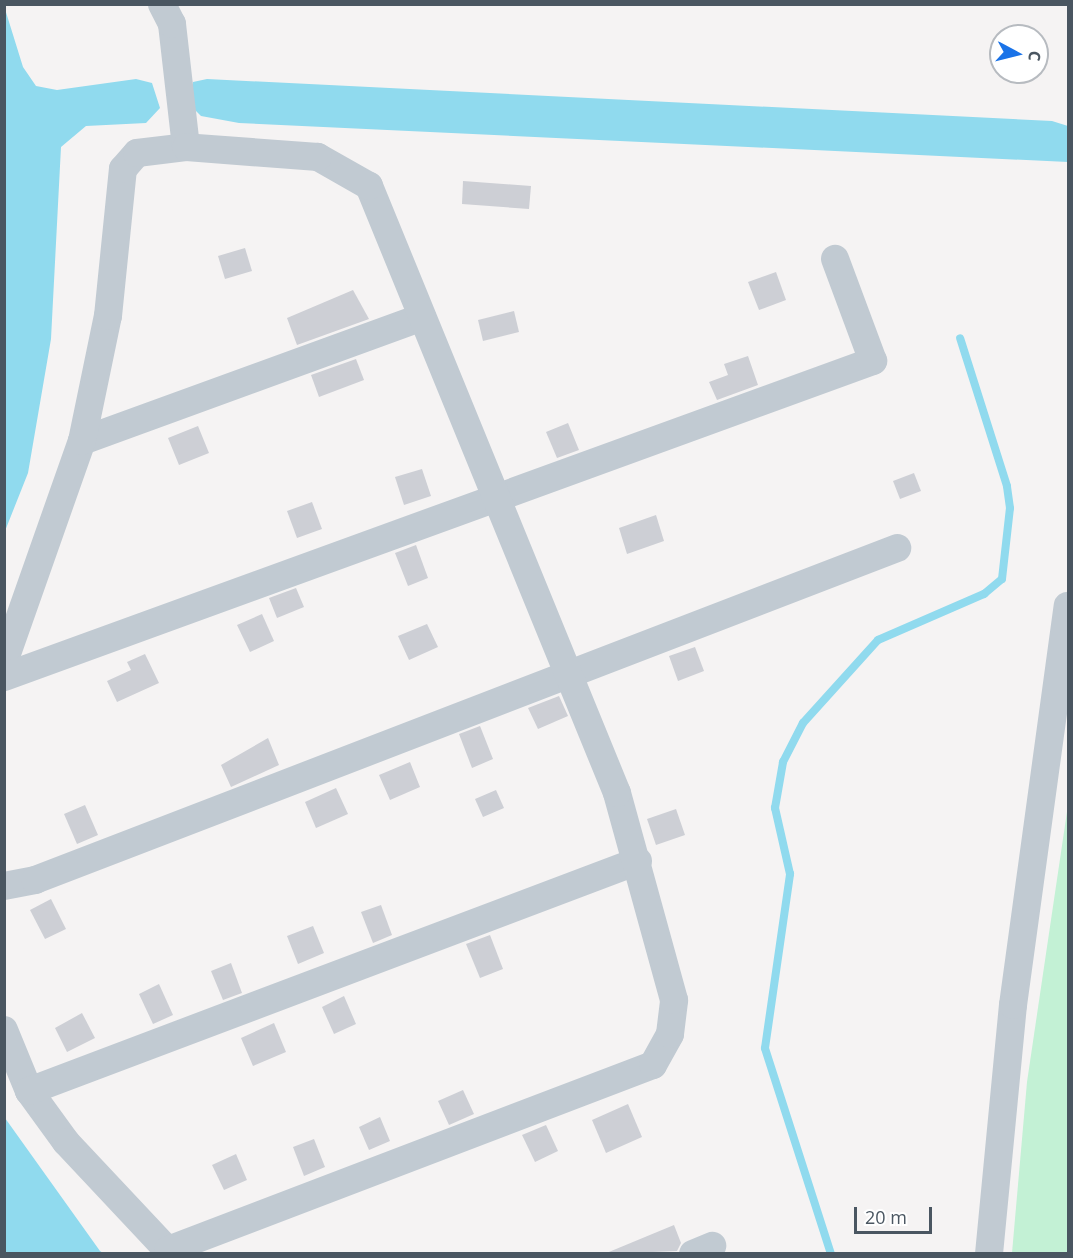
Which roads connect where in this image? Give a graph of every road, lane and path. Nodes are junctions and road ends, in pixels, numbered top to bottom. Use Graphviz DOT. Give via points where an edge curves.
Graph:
graph roads {
  1 [pos="162,4"];
  2 [pos="186,147"];
  3 [pos="836,259"];
  4 [pos="422,317"];
  5 [pos="82,441"];
  6 [pos="492,499"];
  7 [pos="897,548"];
  8 [pos="1068,606"];
  9 [pos="4,662"];
  10 [pos="567,674"];
  11 [pos="4,677"];
  12 [pos="638,861"];
  13 [pos="4,886"];
  14 [pos="4,1030"];
  15 [pos="29,1091"];
  16 [pos="170,1252"];
  17 [pos="989,1254"];
  1 -- 2 [label="street" via="172,24"];
  2 -- 4 [label="street" via="318,157 349,170 369,186"];
  2 -- 5 [label="street" via="137,153 123,169 108,316"];
  3 -- 6 [label="street" via="873,361"];
  4 -- 5 [label="street"];
  4 -- 6 [label="street"];
  5 -- 9 [label="street"];
  6 -- 10 [label="street"];
  6 -- 11 [label="street"];
  7 -- 10 [label="street"];
  8 -- 17 [label="street" via="1013,1005"];
  10 -- 12 [label="street" via="617,793"];
  10 -- 13 [label="street" via="35,880"];
  12 -- 15 [label="street"];
  12 -- 16 [label="street" via="674,1000 670,1034 653,1065"];
  14 -- 15 [label="street"];
  15 -- 16 [label="street" via="66,1142"];
}
